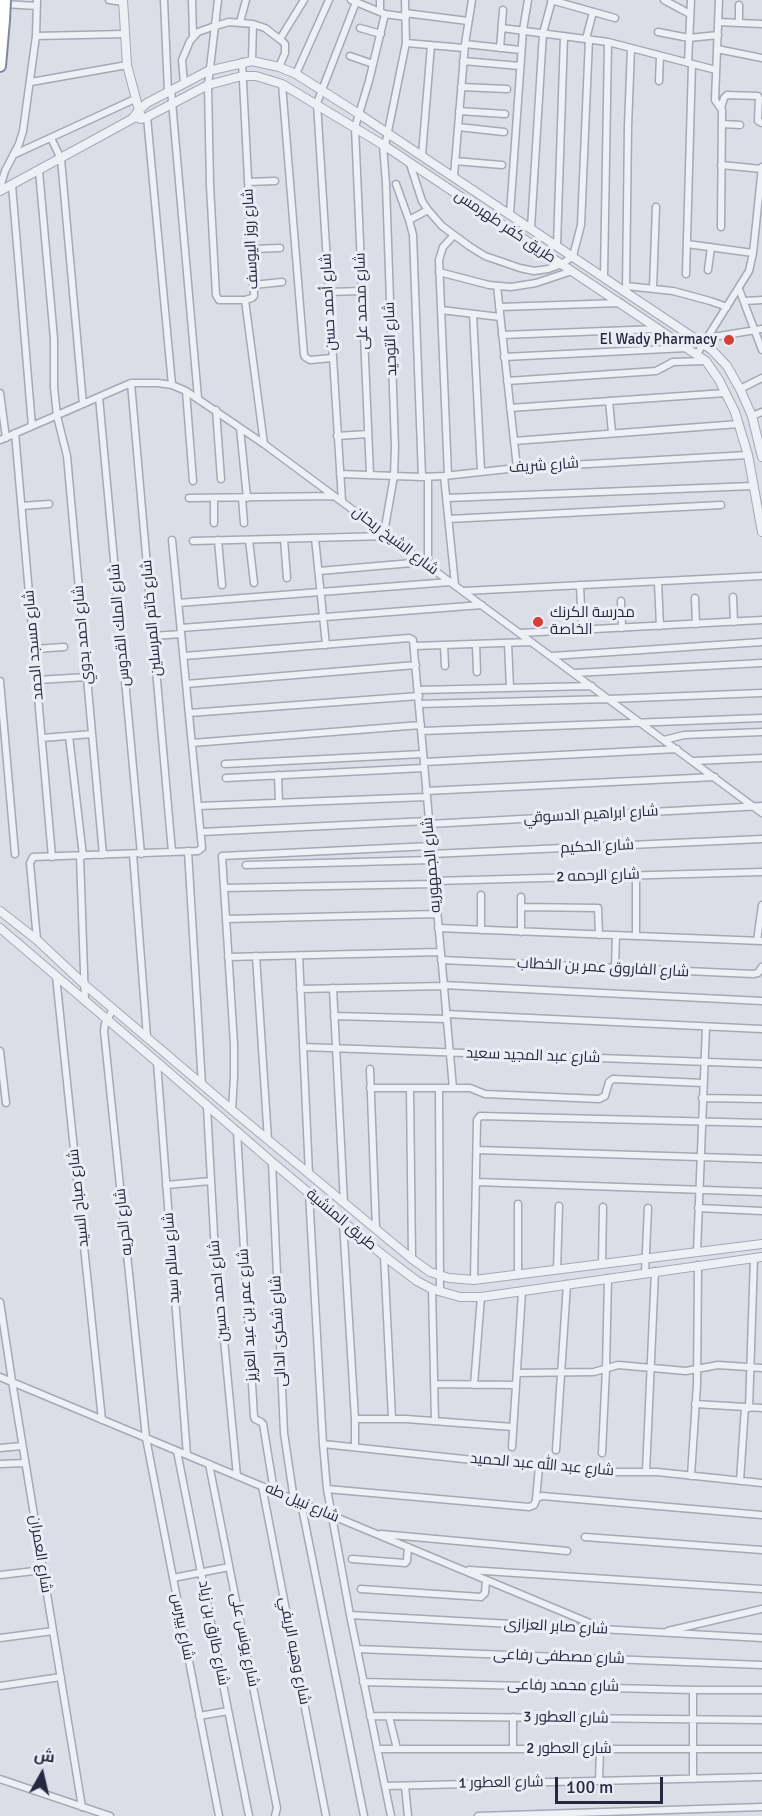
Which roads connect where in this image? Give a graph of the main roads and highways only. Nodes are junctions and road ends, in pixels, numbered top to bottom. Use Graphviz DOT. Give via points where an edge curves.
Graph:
graph roads {
  1 [pos="5,0"];
  2 [pos="0,66"];
  1 -- 2 [label="highway, bridge"];
}
